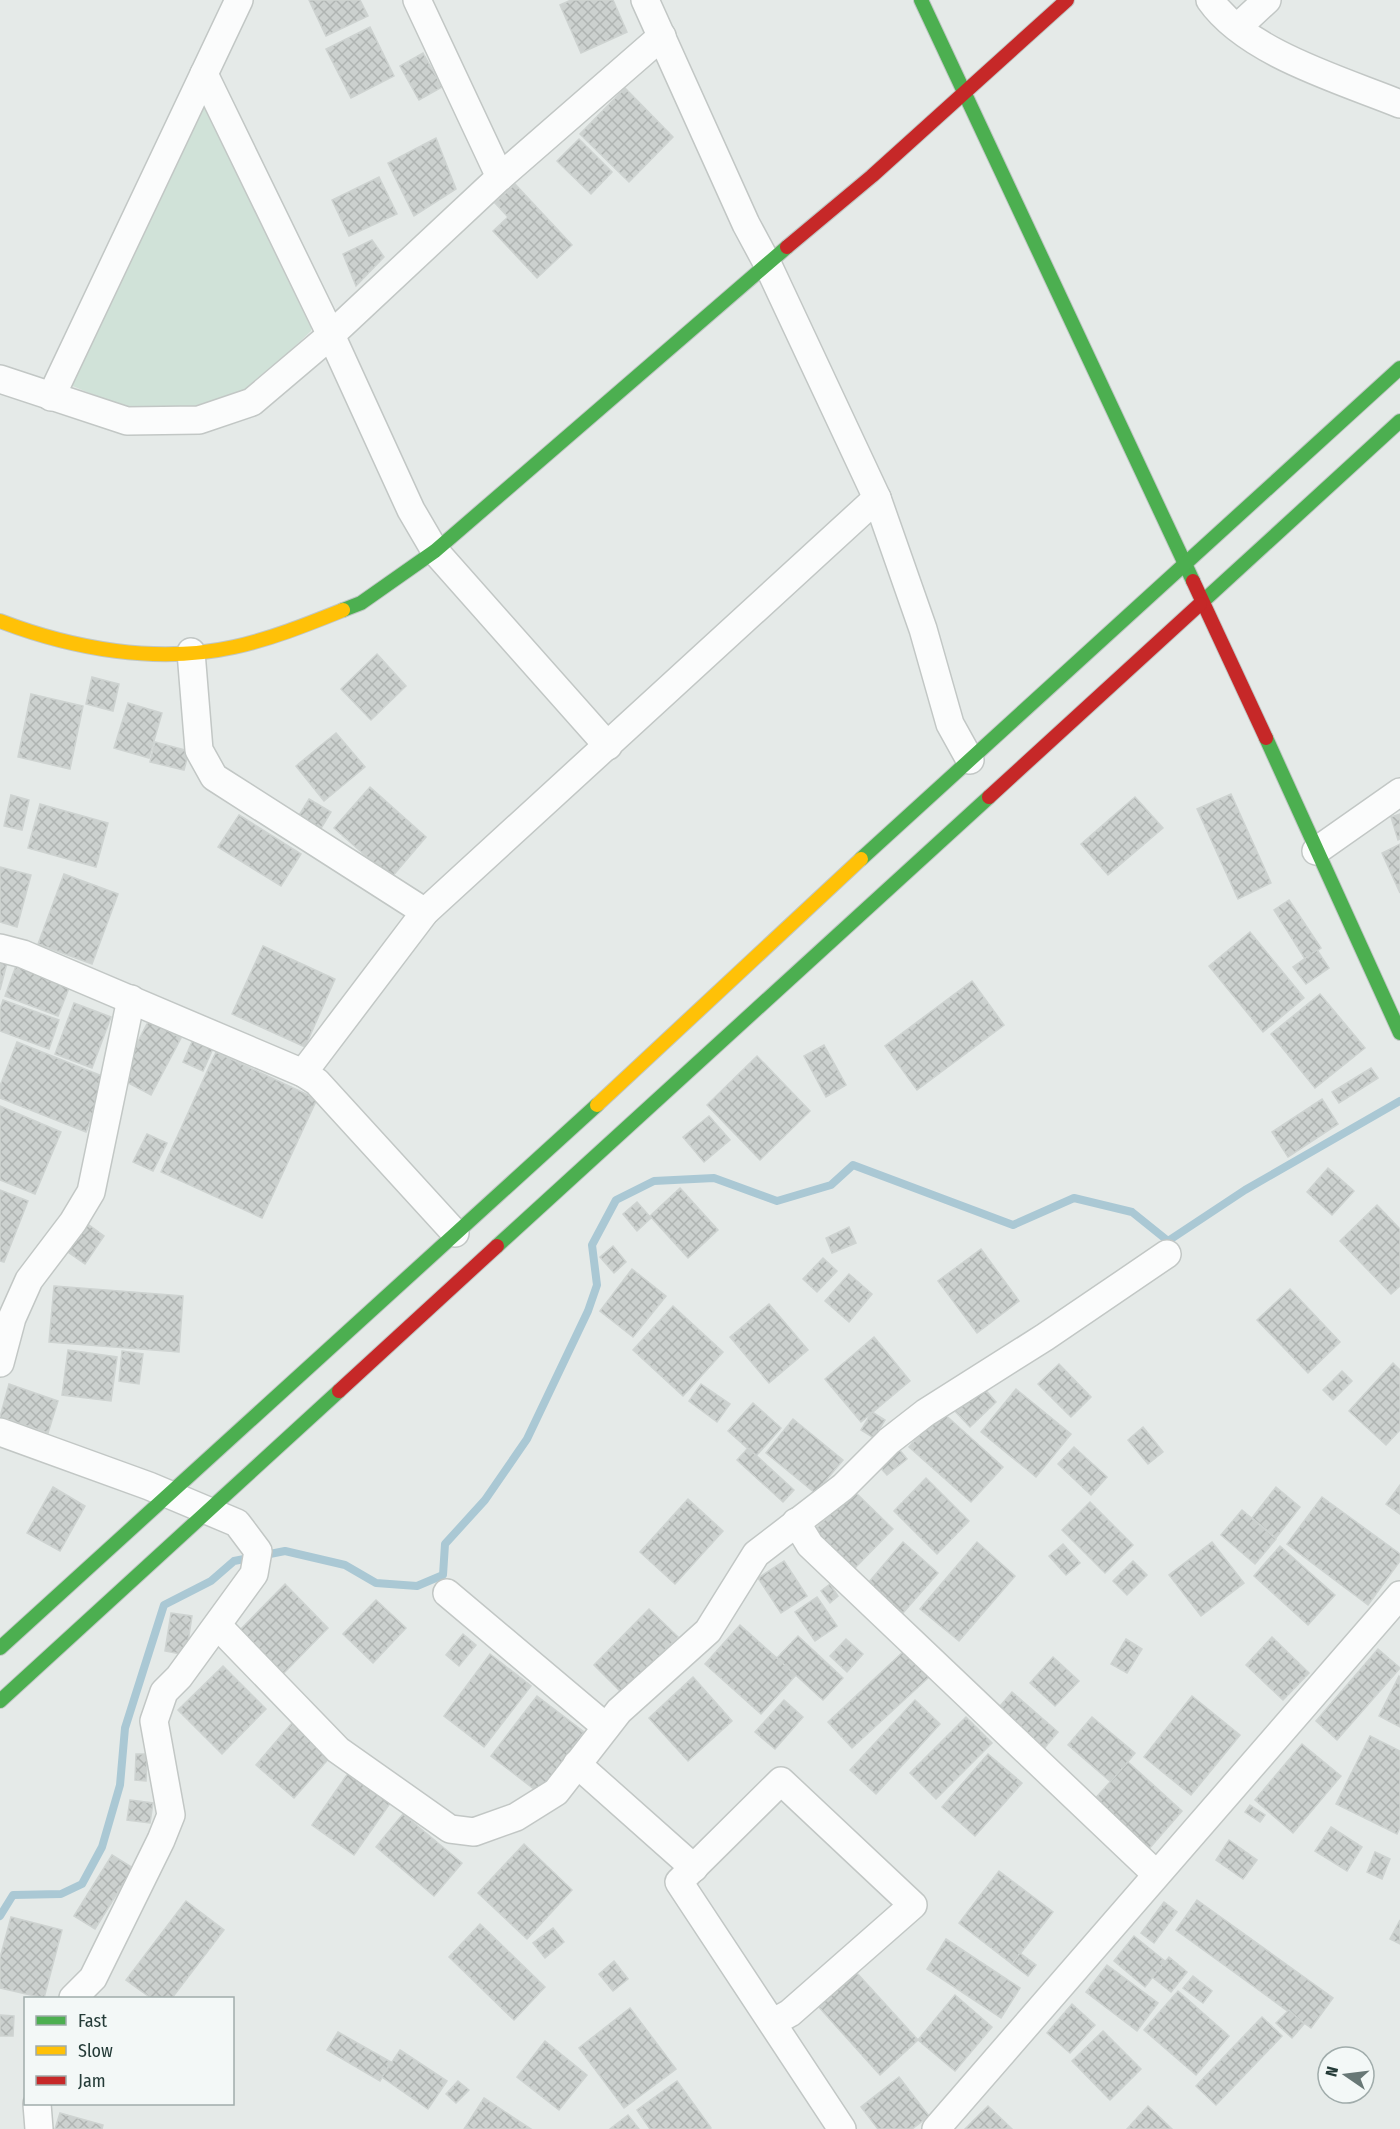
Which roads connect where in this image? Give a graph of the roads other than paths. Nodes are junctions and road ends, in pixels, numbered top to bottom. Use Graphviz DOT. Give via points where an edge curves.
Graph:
graph roads {
  1 [pos="239,0"];
  2 [pos="417,0"];
  3 [pos="645,0"];
  4 [pos="921,0"];
  5 [pos="1067,0"];
  6 [pos="1210,0"];
  7 [pos="1267,0"];
  8 [pos="1238,27"];
  9 [pos="662,36"];
  10 [pos="204,74"];
  11 [pos="965,94"];
  12 [pos="1400,104"];
  13 [pos="500,177"];
  14 [pos="767,263"];
  15 [pos="331,335"];
  16 [pos="1400,368"];
  17 [pos="0,379"];
  18 [pos="51,397"];
  19 [pos="1400,421"];
  20 [pos="877,498"];
  21 [pos="435,551"];
  22 [pos="1184,565"];
  23 [pos="1202,603"];
  24 [pos="0,621"];
  25 [pos="191,652"];
  26 [pos="608,746"];
  27 [pos="970,760"];
  28 [pos="1400,792"];
  29 [pos="1316,851"];
  30 [pos="424,912"];
  31 [pos="0,948"];
  32 [pos="131,999"];
  33 [pos="1400,1033"];
  34 [pos="303,1073"];
  35 [pos="455,1233"];
  36 [pos="1167,1254"];
  37 [pos="0,1363"];
  38 [pos="0,1432"];
  39 [pos="168,1494"];
  40 [pos="207,1510"];
  41 [pos="796,1522"];
  42 [pos="447,1593"];
  43 [pos="1400,1595"];
  44 [pos="218,1626"];
  45 [pos="0,1647"];
  46 [pos="0,1701"];
  47 [pos="606,1727"];
  48 [pos="577,1764"];
  49 [pos="694,1868"];
  50 [pos="1156,1874"];
  51 [pos="74,1997"];
  52 [pos="772,2023"];
  53 [pos="37,2105"];
  54 [pos="39,2129"];
  55 [pos="842,2129"];
  56 [pos="936,2129"];
  1 -- 10 [label="street"];
  2 -- 13 [label="street"];
  3 -- 9 [label="street"];
  4 -- 11 [label="street"];
  5 -- 11 [label="street"];
  6 -- 8 [label="street" via="1218,12"];
  7 -- 8 [label="street"];
  8 -- 12 [label="street" via="1263,48"];
  9 -- 13 [label="street"];
  9 -- 14 [label="street"];
  10 -- 15 [label="street"];
  10 -- 18 [label="street"];
  11 -- 14 [label="street"];
  11 -- 22 [label="street"];
  13 -- 15 [label="street"];
  14 -- 20 [label="street"];
  14 -- 21 [label="street"];
  15 -- 18 [label="street" via="252,402 199,420 127,421"];
  15 -- 21 [label="street" via="411,510"];
  16 -- 22 [label="street"];
  17 -- 18 [label="street"];
  19 -- 23 [label="street"];
  20 -- 26 [label="street"];
  20 -- 27 [label="street" via="923,629 950,724"];
  21 -- 25 [label="street" via="361,603 325,618 234,648"];
  21 -- 26 [label="street"];
  22 -- 23 [label="street"];
  22 -- 27 [label="street"];
  23 -- 29 [label="street"];
  23 -- 40 [label="street"];
  24 -- 25 [label="street" via="39,636 94,647 158,655"];
  25 -- 30 [label="street" via="199,750 214,777"];
  26 -- 30 [label="street"];
  27 -- 35 [label="street"];
  28 -- 29 [label="street"];
  29 -- 33 [label="street"];
  30 -- 34 [label="street"];
  31 -- 32 [label="street"];
  32 -- 34 [label="street"];
  32 -- 37 [label="street" via="91,1192 29,1280 12,1318"];
  34 -- 35 [label="street" via="317,1082"];
  35 -- 39 [label="street"];
  36 -- 41 [label="street" via="925,1413 843,1488"];
  38 -- 39 [label="street"];
  39 -- 40 [label="street"];
  39 -- 45 [label="street"];
  40 -- 44 [label="street" via="237,1523 258,1551 254,1574"];
  40 -- 46 [label="street"];
  41 -- 47 [label="street" via="756,1554 708,1631 618,1711"];
  41 -- 50 [label="street" via="810,1545"];
  42 -- 47 [label="street"];
  43 -- 50 [label="street"];
  44 -- 48 [label="street" via="338,1750 450,1829 474,1832 516,1817 556,1792"];
  44 -- 51 [label="street" via="164,1692 154,1720 171,1815 93,1978"];
  47 -- 48 [label="street"];
  48 -- 49 [label="street"];
  49 -- 52 [label="street" via="679,1882"];
  49 -- 52 [label="street" via="781,1780 913,1905 790,2013"];
  50 -- 56 [label="street"];
  52 -- 55 [label="street"];
  53 -- 54 [label="street"];
}
